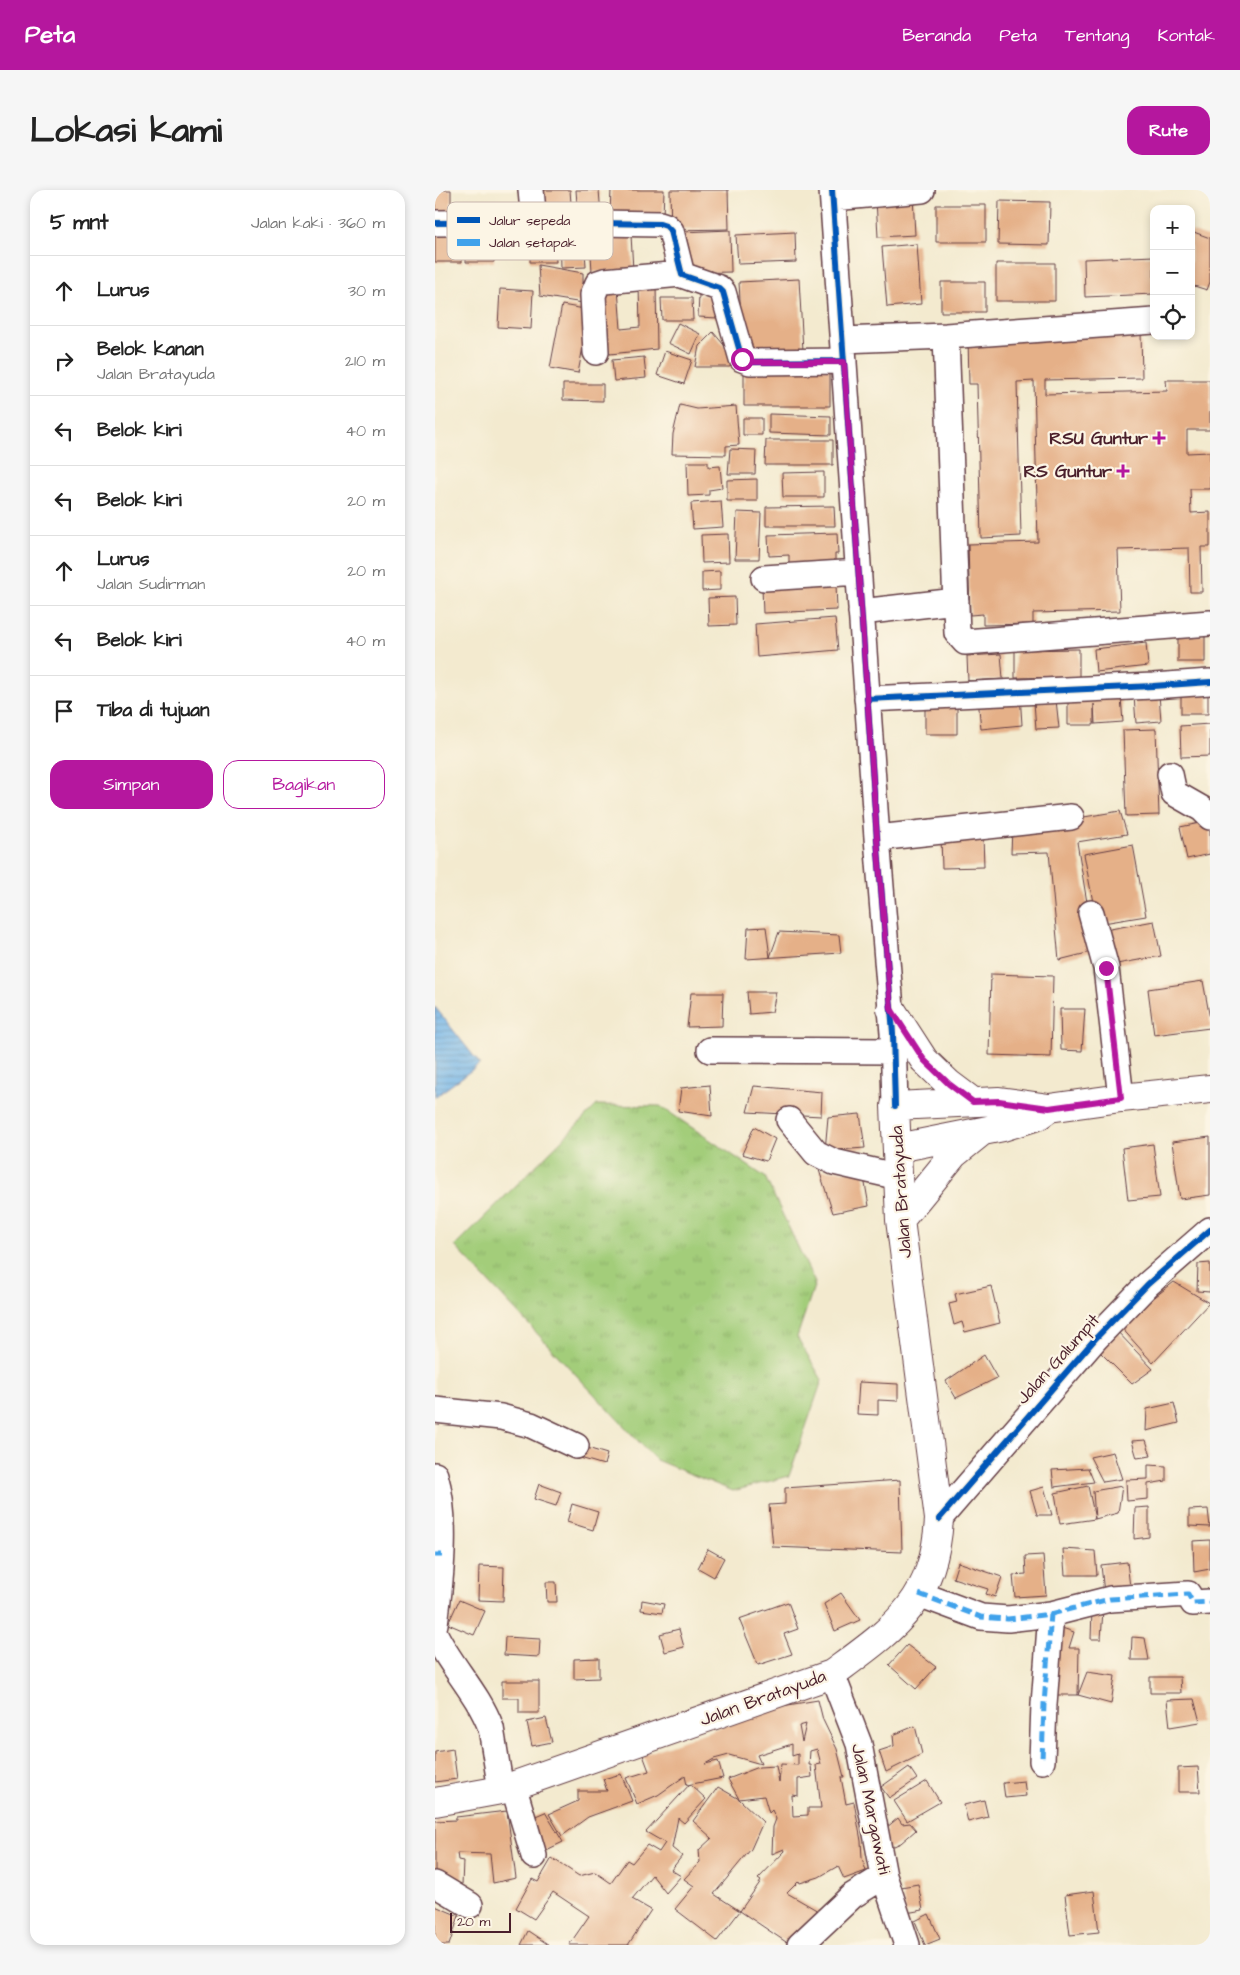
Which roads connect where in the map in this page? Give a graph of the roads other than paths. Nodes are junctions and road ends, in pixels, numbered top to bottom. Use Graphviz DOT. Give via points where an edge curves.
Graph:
graph roads {
  1 [pos="922,190"];
  2 [pos="833,194"];
  3 [pos="613,223"];
  4 [pos="681,274"];
  5 [pos="1150,321"];
  6 [pos="946,336"];
  7 [pos="844,351"];
  8 [pos="595,352"];
  9 [pos="859,572"];
  10 [pos="764,578"];
  11 [pos="956,601"];
  12 [pos="861,612"];
  13 [pos="1210,623"];
  14 [pos="1210,682"];
  15 [pos="867,699"];
  16 [pos="1171,774"];
  17 [pos="1071,817"];
  18 [pos="1210,817"];
  19 [pos="877,838"];
  20 [pos="1091,913"];
  21 [pos="891,1009"];
  22 [pos="710,1050"];
  23 [pos="893,1051"];
  24 [pos="1210,1089"];
  25 [pos="1121,1098"];
  26 [pos="973,1102"];
  27 [pos="895,1106"];
  28 [pos="1049,1108"];
  29 [pos="789,1120"];
  30 [pos="981,1132"];
  31 [pos="898,1148"];
  32 [pos="899,1177"];
  33 [pos="900,1220"];
  34 [pos="1210,1230"];
  35 [pos="435,1410"];
  36 [pos="576,1446"];
  37 [pos="435,1476"];
  38 [pos="939,1519"];
  39 [pos="438,1555"];
  40 [pos="919,1594"];
  41 [pos="1210,1602"];
  42 [pos="1051,1614"];
  43 [pos="435,1624"];
  44 [pos="435,1634"];
  45 [pos="832,1674"];
  46 [pos="1042,1762"];
  47 [pos="507,1788"];
  48 [pos="435,1802"];
  49 [pos="534,1856"];
  50 [pos="884,1876"];
  51 [pos="435,1884"];
  52 [pos="470,1905"];
  53 [pos="800,1945"];
  54 [pos="907,1945"];
  1 -- 2 [label="street"];
  2 -- 7 [label="street, Jalan Bratayuda"];
  3 -- 4 [label="street" via="666,226 671,231"];
  4 -- 7 [label="street" via="723,292 745,361"];
  4 -- 8 [label="street" via="598,283 593,295"];
  5 -- 6 [label="street"];
  6 -- 7 [label="street"];
  6 -- 11 [label="street"];
  7 -- 9 [label="street, Jalan Bratayuda"];
  9 -- 10 [label="street"];
  9 -- 12 [label="street, Jalan Bratayuda"];
  11 -- 12 [label="street"];
  11 -- 13 [label="street" via="957,633 965,642"];
  12 -- 15 [label="street, Jalan Bratayuda"];
  14 -- 15 [label="street"];
  15 -- 19 [label="street, Jalan Bratayuda"];
  16 -- 18 [label="street" via="1174,793"];
  17 -- 19 [label="street"];
  19 -- 21 [label="street, Jalan Bratayuda"];
  20 -- 25 [label="street" via="1106,968"];
  21 -- 23 [label="street, Jalan Bratayuda"];
  21 -- 26 [label="main road" via="924,1060"];
  22 -- 23 [label="street"];
  23 -- 27 [label="street, Jalan Bratayuda"];
  24 -- 25 [label="main road"];
  25 -- 28 [label="main road"];
  26 -- 27 [label="main road"];
  26 -- 28 [label="main road" via="999,1101"];
  27 -- 31 [label="main road, Jalan Bratayuda"];
  28 -- 30 [label="main road" via="1026,1121"];
  29 -- 32 [label="street" via="817,1153 834,1162"];
  30 -- 31 [label="main road"];
  30 -- 33 [label="main road" via="954,1154"];
  31 -- 32 [label="main road, Jalan Bratayuda"];
  32 -- 33 [label="main road, Jalan Bratayuda"];
  33 -- 38 [label="main road, Jalan Bratayuda"];
  34 -- 38 [label="street, Jalan Galumpit" via="1148,1284 1095,1339"];
  35 -- 36 [label="street" via="501,1416 531,1425"];
  37 -- 39 [label="street" via="440,1491"];
  38 -- 40 [label="main road, Jalan Bratayuda" via="933,1559"];
  39 -- 43 [label="street"];
  40 -- 42 [label="street" via="981,1616 1008,1619"];
  40 -- 45 [label="main road, Jalan Bratayuda" via="894,1627"];
  41 -- 42 [label="street" via="1193,1603 1188,1594 1110,1599"];
  42 -- 46 [label="street"];
  44 -- 47 [label="street" via="488,1720"];
  45 -- 47 [label="main road, Jalan Bratayuda"];
  45 -- 50 [label="street, Jalan Margawati" via="859,1744"];
  47 -- 48 [label="main road, Jalan Bratayuda"];
  47 -- 49 [label="street"];
  50 -- 53 [label="street" via="852,1896"];
  50 -- 54 [label="street, Jalan Margawati"];
  51 -- 52 [label="street"];
}
